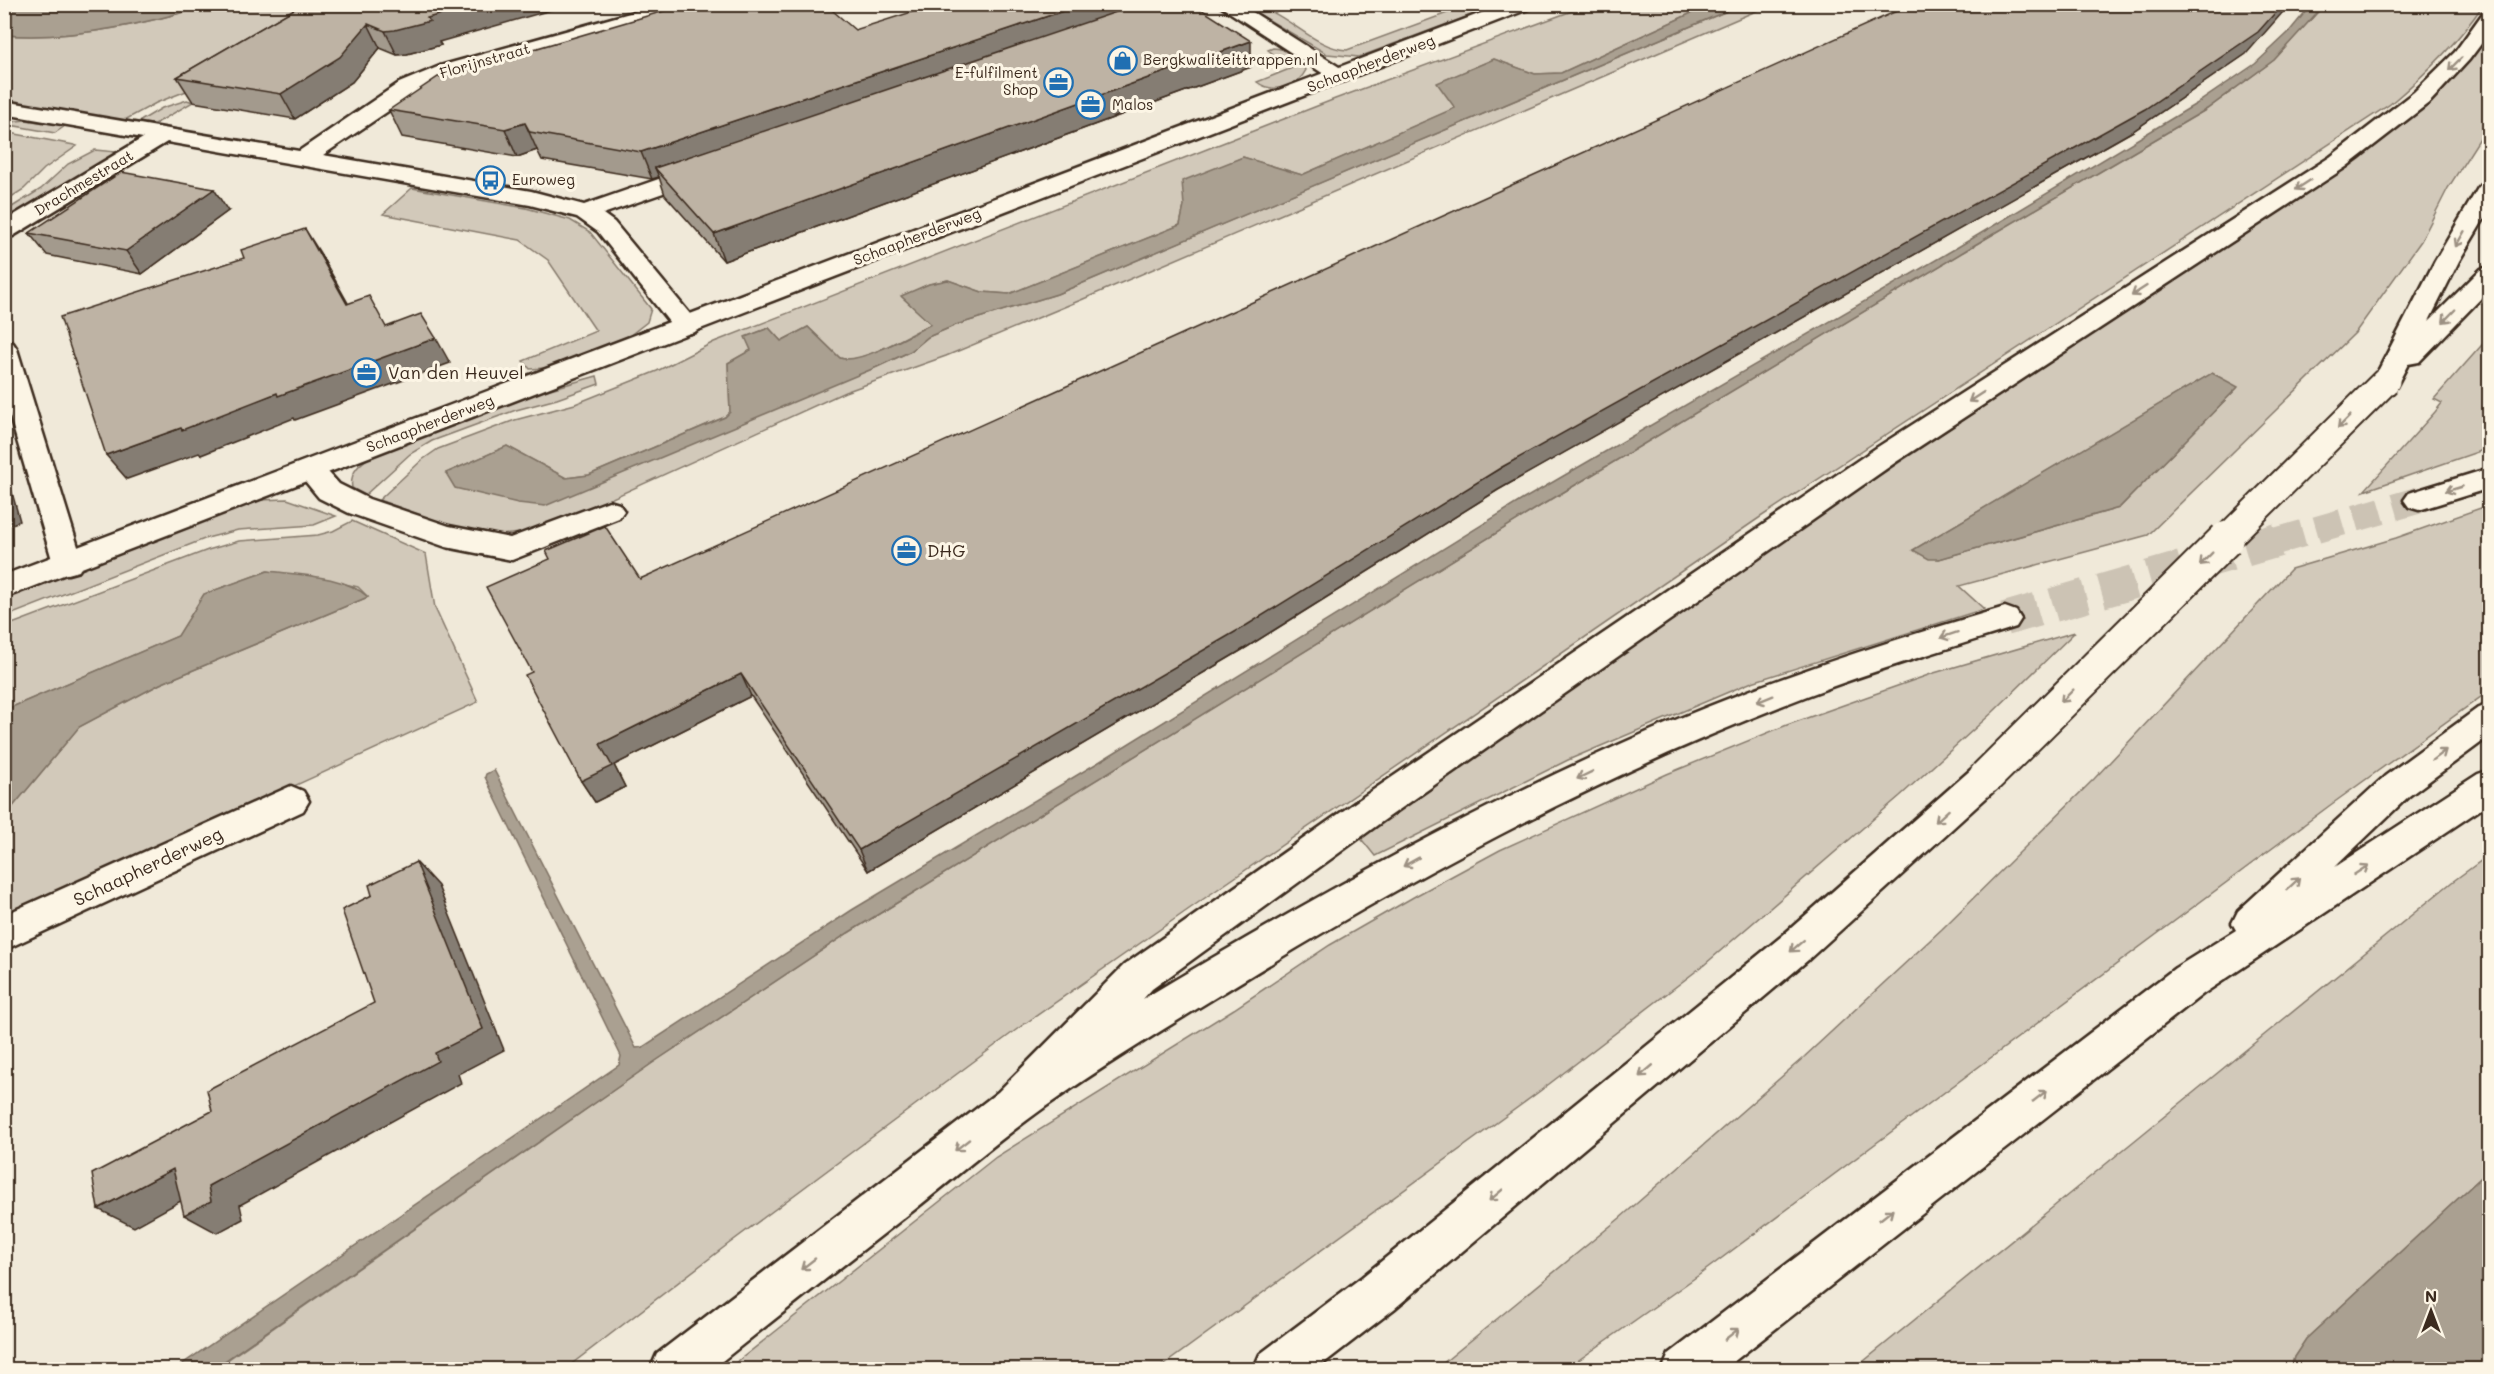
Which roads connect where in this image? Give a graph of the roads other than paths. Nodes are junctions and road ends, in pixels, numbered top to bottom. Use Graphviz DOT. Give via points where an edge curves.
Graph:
graph roads {
  1 [pos="686,4"];
  2 [pos="1226,4"];
  3 [pos="1524,4"];
  4 [pos="2490,17"];
  5 [pos="1340,76"];
  6 [pos="4,107"];
  7 [pos="162,135"];
  8 [pos="303,159"];
  9 [pos="720,166"];
  10 [pos="2490,188"];
  11 [pos="585,212"];
  12 [pos="4,231"];
  13 [pos="2490,274"];
  14 [pos="686,326"];
  15 [pos="4,349"];
  16 [pos="2386,381"];
  17 [pos="310,470"];
  18 [pos="2490,478"];
  19 [pos="2419,500"];
  20 [pos="609,511"];
  21 [pos="68,563"];
  22 [pos="4,587"];
  23 [pos="2005,619"];
  24 [pos="2490,717"];
  25 [pos="2490,784"];
  26 [pos="291,801"];
  27 [pos="4,933"];
  28 [pos="2189,981"];
  29 [pos="1009,1109"];
  30 [pos="673,1370"];
  31 [pos="1276,1370"];
  32 [pos="1685,1370"];
  1 -- 8 [label="main road, Florijnstraat" via="447,70 407,88"];
  2 -- 5 [label="main road"];
  3 -- 5 [label="main road, Schaapherderweg"];
  4 -- 29 [label="main road, one-way" via="2462,56 2422,97 2338,162 1886,455 1370,811 1138,977"];
  5 -- 14 [label="main road, Schaapherderweg"];
  6 -- 7 [label="main road"];
  7 -- 8 [label="main road"];
  7 -- 12 [label="main road, Drachmestraat"];
  8 -- 11 [label="main road" via="531,198"];
  9 -- 11 [label="main road"];
  10 -- 16 [label="main road, one-way" via="2447,261"];
  11 -- 14 [label="main road" via="612,234"];
  13 -- 16 [label="main road, one-way"];
  14 -- 17 [label="main road, Schaapherderweg"];
  15 -- 21 [label="main road"];
  16 -- 31 [label="main road, one-way, bridge" via="1986,777 1795,948 1378,1293"];
  17 -- 20 [label="main road" via="329,490 359,506 446,536 512,549"];
  17 -- 21 [label="main road, Schaapherderweg"];
  18 -- 19 [label="main road, one-way"];
  21 -- 22 [label="main road, Schaapherderweg"];
  23 -- 29 [label="main road, one-way" via="1780,693 1612,762 1452,839 1282,934"];
  28 -- 24 [label="main road, one-way" via="2397,786"];
  28 -- 25 [label="main road, one-way"];
  26 -- 27 [label="main road, Schaapherderweg"];
  32 -- 28 [label="main road, one-way"];
  29 -- 30 [label="main road, one-way"];
}
